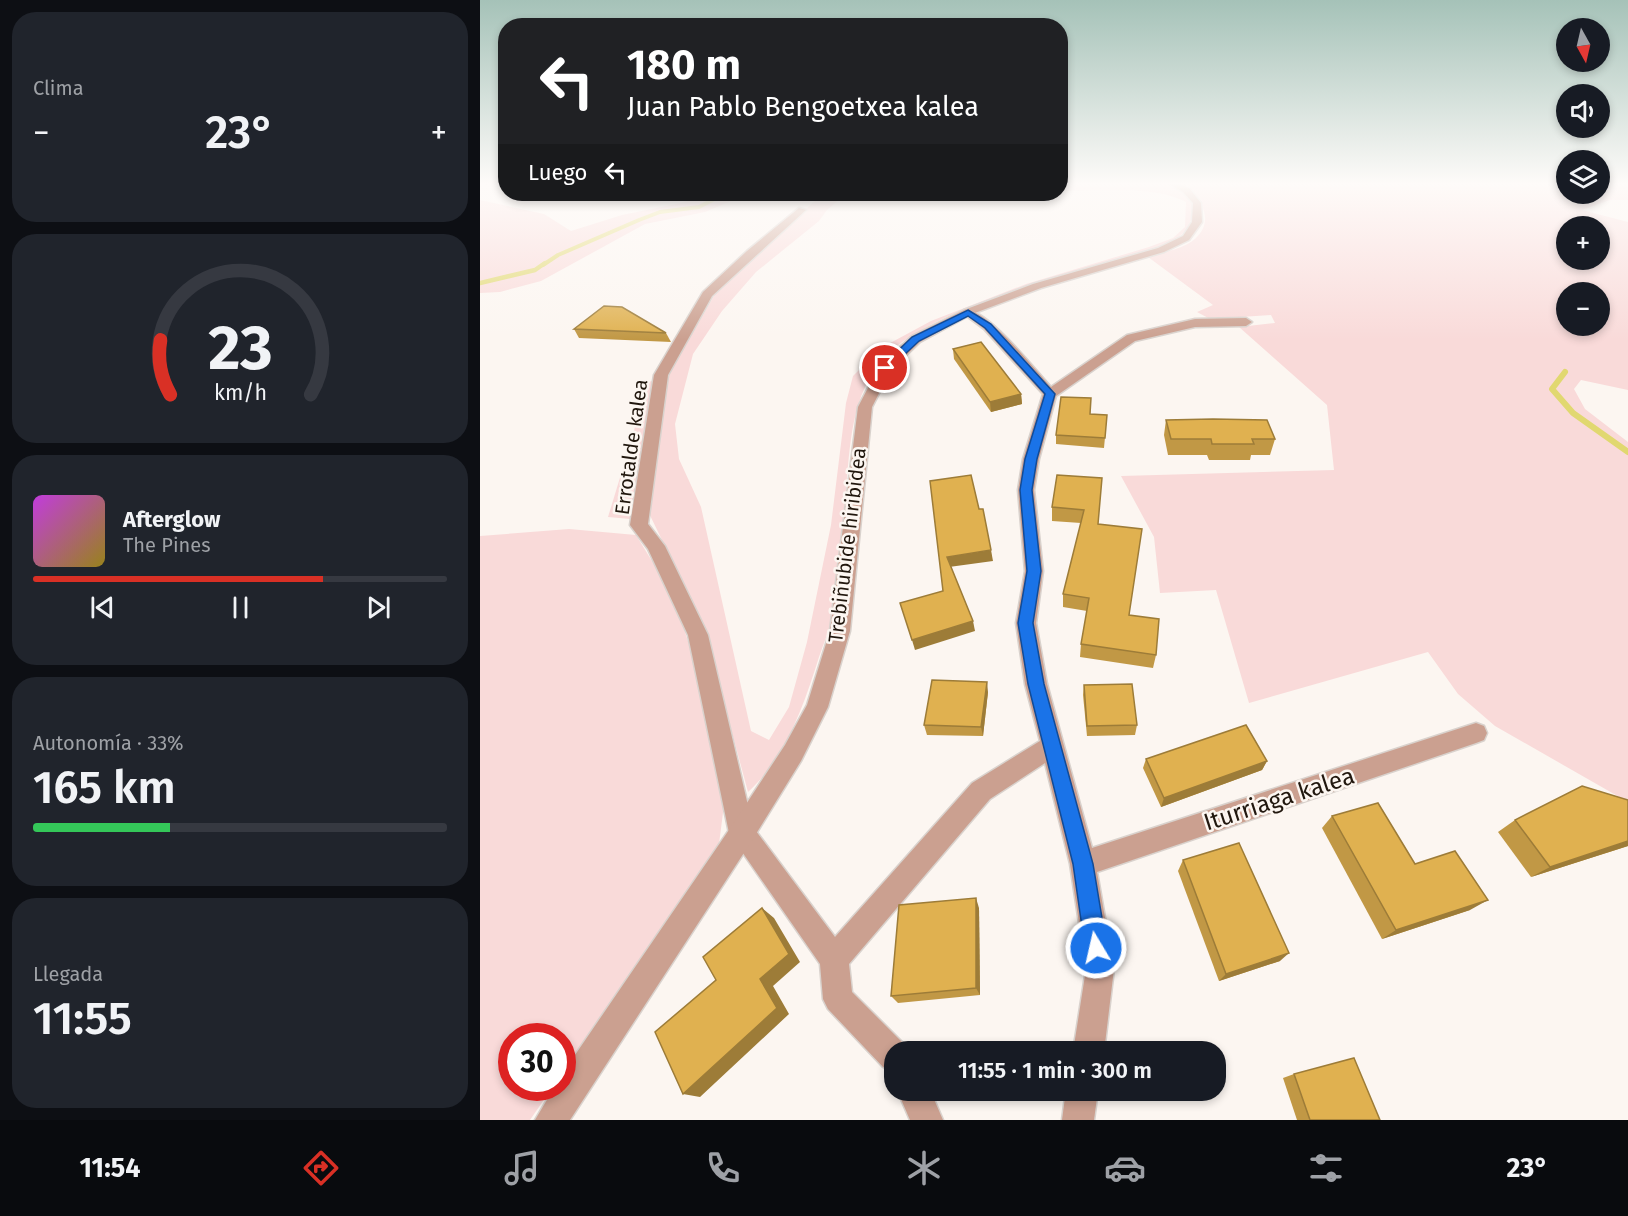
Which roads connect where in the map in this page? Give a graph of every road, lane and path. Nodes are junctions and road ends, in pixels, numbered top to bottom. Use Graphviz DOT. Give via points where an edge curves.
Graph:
graph roads {
  1 [pos="770,236"];
  2 [pos="1186,236"];
  3 [pos="968,312"];
  4 [pos="1246,322"];
  5 [pos="1050,394"];
  6 [pos="1476,733"];
  7 [pos="1052,746"];
  8 [pos="741,832"];
  9 [pos="1083,864"];
  10 [pos="834,959"];
  11 [pos="1090,1041"];
  12 [pos="884,1046"];
  13 [pos="918,1101"];
  14 [pos="1080,1101"];
  15 [pos="551,1120"];
  16 [pos="927,1120"];
  17 [pos="1077,1120"];
  1 -- 8 [label="street, Errotalde kalea" via="707,294 661,375 639,525 656,546 698,635"];
  2 -- 3 [label="street, Trebiñubide hiribidea" via="1179,243 1037,286"];
  3 -- 5 [label="street" via="988,326"];
  3 -- 8 [label="street, Trebiñubide hiribidea" via="916,339 885,368 874,386 861,432 840,631 830,666 817,707 793,753"];
  4 -- 5 [label="street" via="1195,323 1131,338"];
  5 -- 7 [label="street" via="1026,490 1034,571 1026,623"];
  6 -- 9 [label="street, Iturriaga kalea"];
  7 -- 9 [label="street"];
  7 -- 10 [label="street" via="981,790"];
  8 -- 10 [label="street"];
  8 -- 15 [label="street, Trebiñubide hiribidea"];
  9 -- 11 [label="street" via="1100,969"];
  10 -- 12 [label="street" via="838,999"];
  13 -- 16 [label="street"];
  14 -- 17 [label="street"];
}
